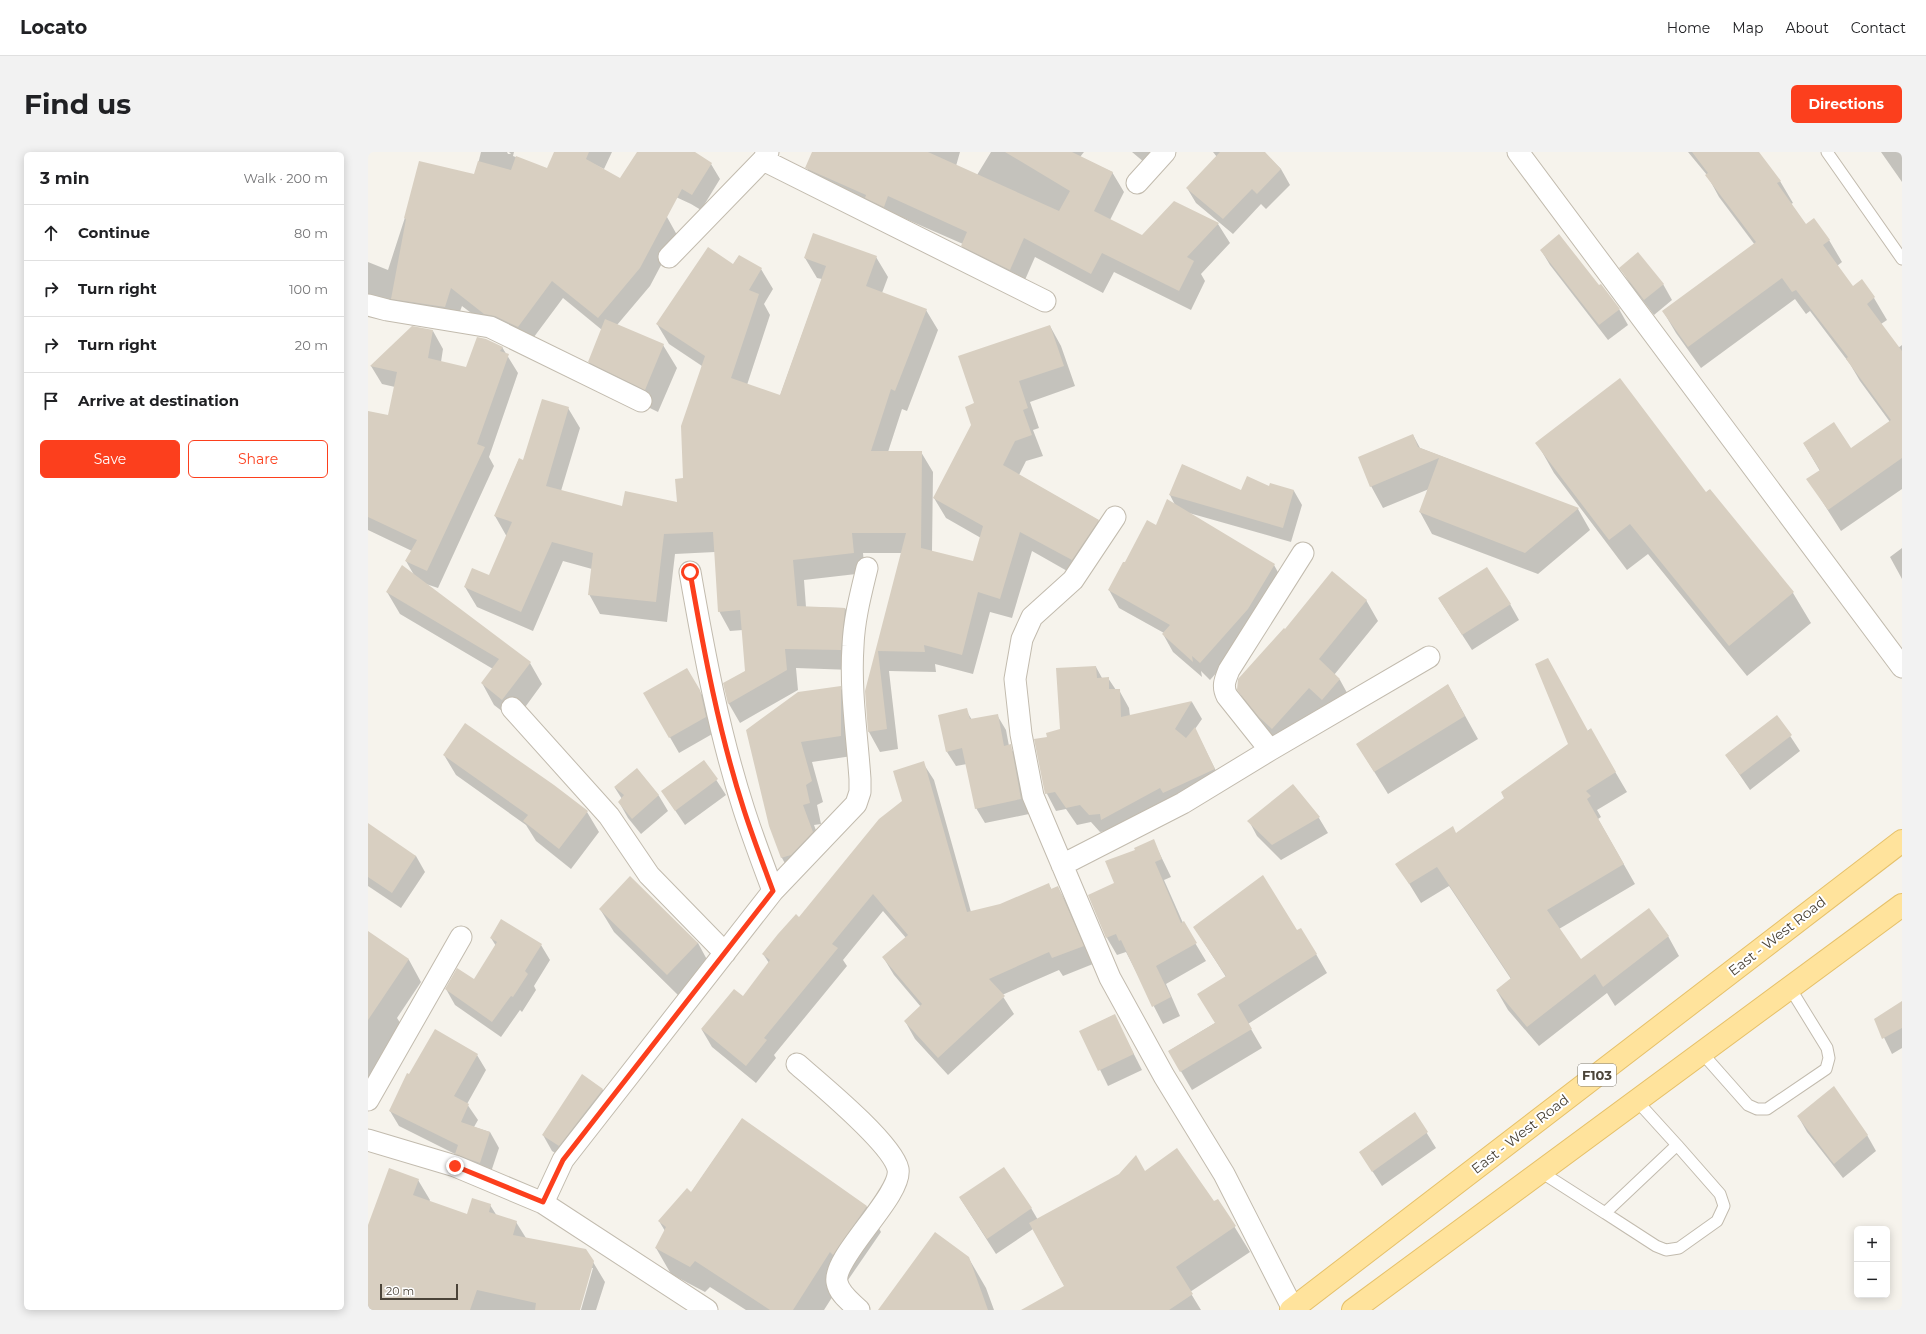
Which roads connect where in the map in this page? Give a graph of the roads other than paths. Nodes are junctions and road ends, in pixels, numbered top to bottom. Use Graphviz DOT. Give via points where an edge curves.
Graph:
graph roads {
  1 [pos="1165,152"];
  2 [pos="1518,152"];
  3 [pos="1827,152"];
  4 [pos="766,156"];
  5 [pos="1137,183"];
  6 [pos="669,257"];
  7 [pos="1902,259"];
  8 [pos="1045,301"];
  9 [pos="368,305"];
  10 [pos="641,401"];
  11 [pos="1115,517"];
  12 [pos="1303,553"];
  13 [pos="867,568"];
  14 [pos="690,572"];
  15 [pos="1429,658"];
  16 [pos="1902,667"];
  17 [pos="512,708"];
  18 [pos="1270,750"];
  19 [pos="1902,841"];
  20 [pos="1062,865"];
  21 [pos="773,891"];
  22 [pos="1902,905"];
  23 [pos="461,937"];
  24 [pos="725,953"];
  25 [pos="1790,988"];
  26 [pos="1702,1053"];
  27 [pos="797,1064"];
  28 [pos="368,1100"];
  29 [pos="1637,1101"];
  30 [pos="368,1140"];
  31 [pos="1677,1145"];
  32 [pos="1541,1172"];
  33 [pos="543,1202"];
  34 [pos="1605,1213"];
  35 [pos="707,1310"];
  36 [pos="859,1310"];
  37 [pos="1292,1310"];
  38 [pos="1353,1310"];
  1 -- 5 [label="street"];
  2 -- 16 [label="street"];
  3 -- 7 [label="lane"];
  4 -- 6 [label="street"];
  4 -- 8 [label="street"];
  9 -- 10 [label="street" via="490,327"];
  11 -- 20 [label="street" via="1073,580 1032,617 1022,639 1015,679 1021,734 1033,796"];
  12 -- 18 [label="street" via="1228,670 1224,681 1227,696"];
  13 -- 21 [label="street" via="856,615 852,674 860,792 856,804"];
  14 -- 21 [label="street" via="727,750 744,810"];
  15 -- 18 [label="street"];
  17 -- 24 [label="street" via="609,816 650,875"];
  18 -- 20 [label="street" via="1183,803"];
  19 -- 37 [label="main road, East - West Road / F103"];
  20 -- 37 [label="street" via="1110,978 1164,1076 1224,1174"];
  21 -- 24 [label="street"];
  22 -- 25 [label="main road"];
  23 -- 28 [label="street"];
  24 -- 33 [label="street" via="563,1160"];
  25 -- 26 [label="main road"];
  25 -- 26 [label="lane" via="1827,1048 1829,1058 1826,1068 1767,1109 1757,1109 1748,1105"];
  26 -- 29 [label="main road"];
  27 -- 36 [label="street" via="863,1122 895,1160 898,1170 896,1181 881,1206 838,1268 836,1281 840,1291"];
  29 -- 31 [label="lane"];
  29 -- 32 [label="main road"];
  30 -- 33 [label="street" via="455,1166"];
  31 -- 34 [label="lane"];
  31 -- 34 [label="lane" via="1720,1194 1724,1206 1717,1221 1679,1248 1666,1250"];
  32 -- 34 [label="lane"];
  32 -- 38 [label="main road"];
  33 -- 35 [label="street"];
}
